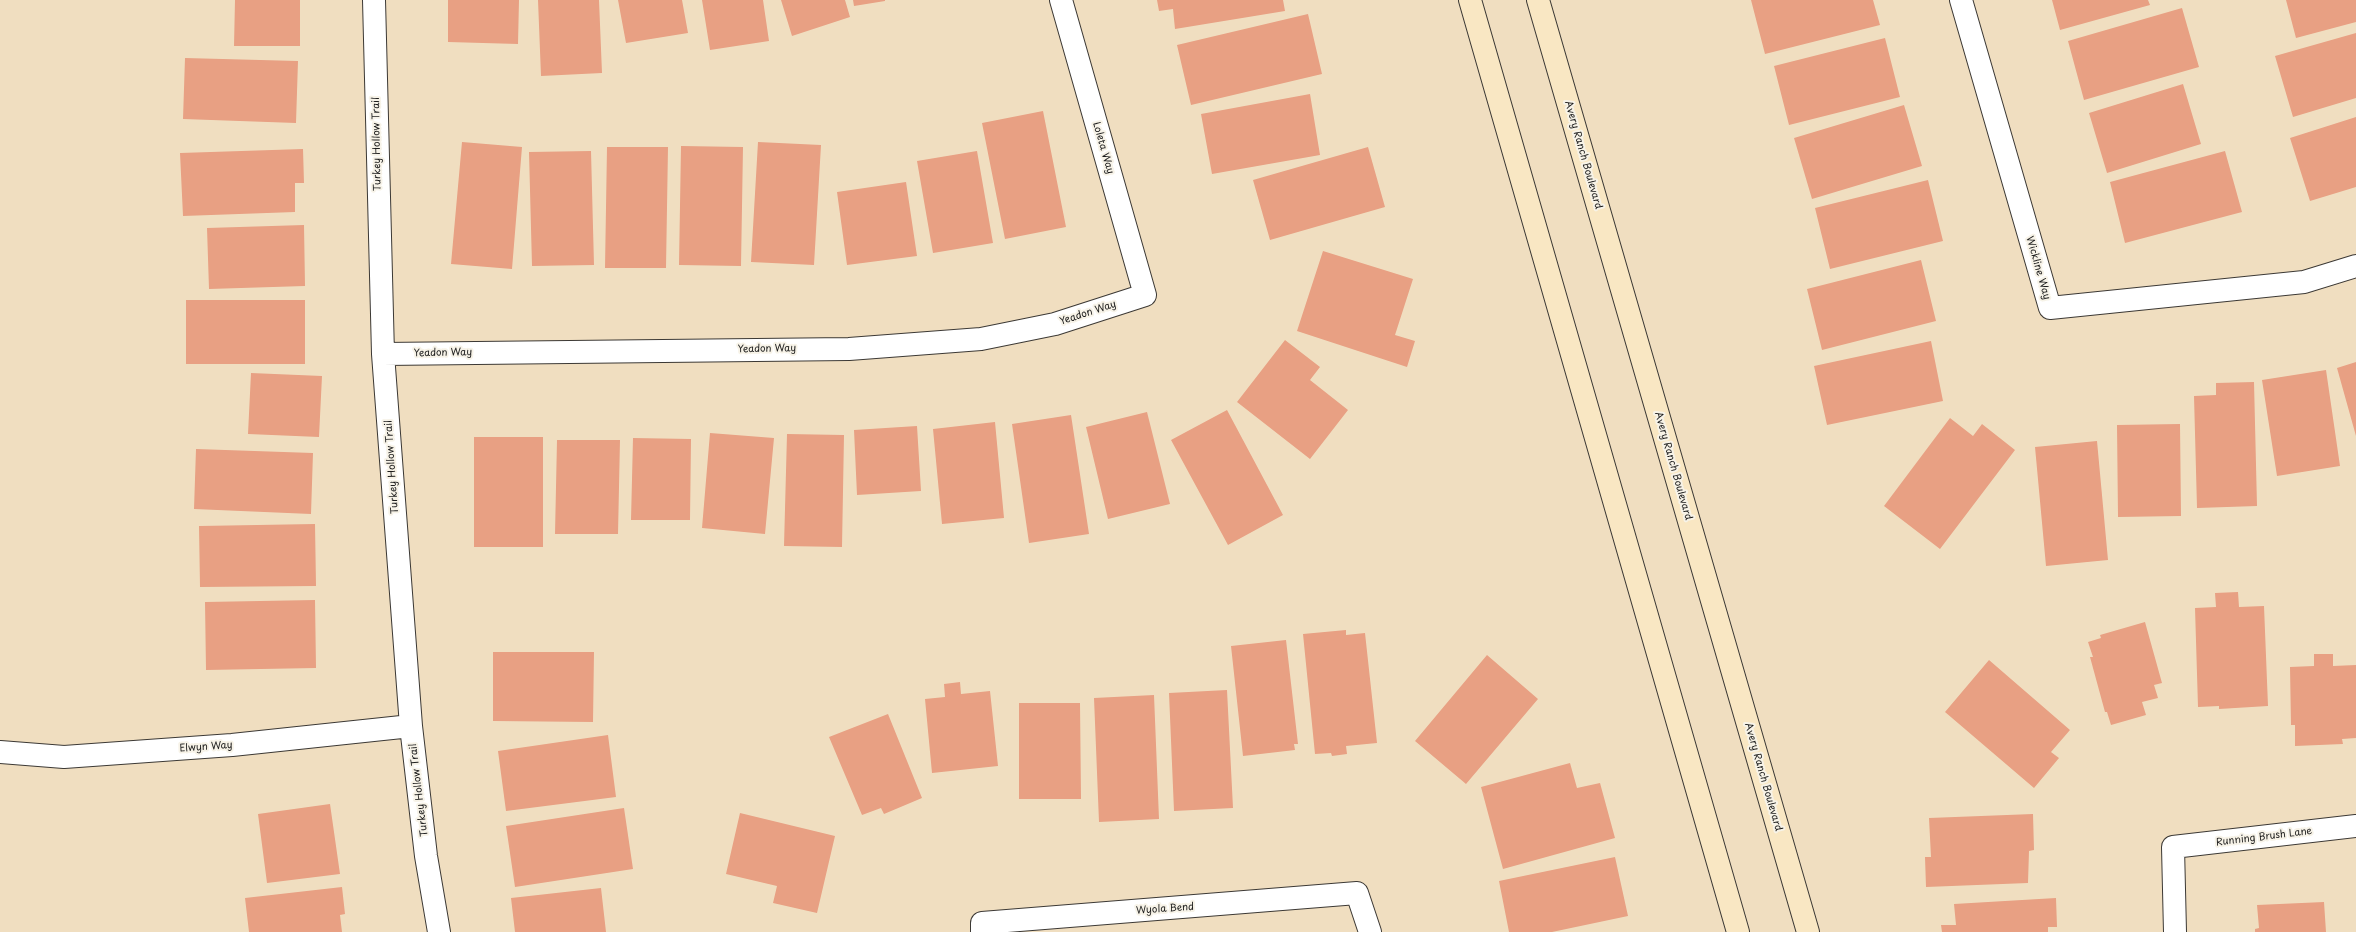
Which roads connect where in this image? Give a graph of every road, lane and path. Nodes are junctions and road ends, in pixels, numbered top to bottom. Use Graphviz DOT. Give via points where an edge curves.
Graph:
graph roads {
  1 [pos="374,0"];
  2 [pos="1062,0"];
  3 [pos="1470,0"];
  4 [pos="1538,0"];
  5 [pos="1961,0"];
  6 [pos="2356,266"];
  7 [pos="1145,295"];
  8 [pos="383,354"];
  9 [pos="411,726"];
  10 [pos="0,752"];
  11 [pos="2356,826"];
  12 [pos="439,932"];
  13 [pos="982,932"];
  14 [pos="1370,932"];
  15 [pos="1738,932"];
  16 [pos="1808,932"];
  17 [pos="2175,932"];
  1 -- 8 [label="street, Turkey Hollow Trail"];
  2 -- 7 [label="street, Loleta Way"];
  3 -- 15 [label="main road"];
  4 -- 16 [label="main road, Avery Ranch Boulevard"];
  5 -- 6 [label="street, Wickline Way" via="2050,308 2304,282"];
  7 -- 8 [label="street, Yeadon Way" via="1055,324 981,339 849,349"];
  8 -- 9 [label="street, Turkey Hollow Trail"];
  9 -- 10 [label="street, Elwyn Way" via="232,745 64,757"];
  9 -- 12 [label="street, Turkey Hollow Trail" via="426,856"];
  11 -- 17 [label="street, Running Brush Lane" via="2173,847"];
  13 -- 14 [label="street, Wyola Bend" via="982,923 1357,894"];
}
